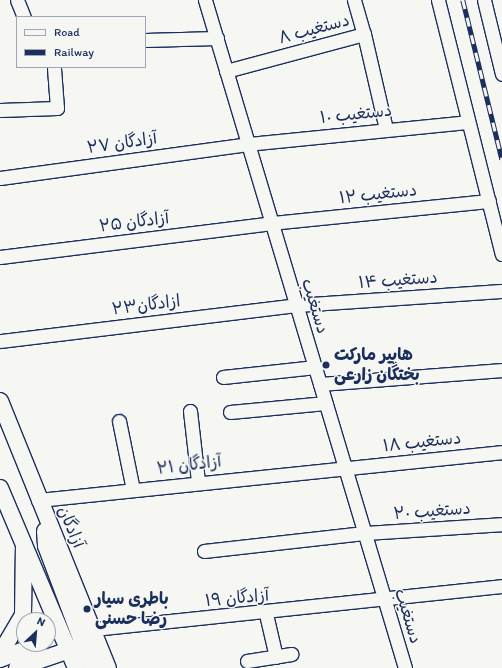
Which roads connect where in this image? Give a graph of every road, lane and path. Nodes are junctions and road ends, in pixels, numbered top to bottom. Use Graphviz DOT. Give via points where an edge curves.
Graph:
graph roads {
  1 [pos="17,0"];
  2 [pos="205,0"];
  3 [pos="354,0"];
  4 [pos="438,0"];
  5 [pos="484,0"];
  6 [pos="24,16"];
  7 [pos="364,34"];
  8 [pos="217,38"];
  9 [pos="146,40"];
  10 [pos="54,68"];
  11 [pos="226,71"];
  12 [pos="502,74"];
  13 [pos="0,110"];
  14 [pos="468,122"];
  15 [pos="386,129"];
  16 [pos="248,144"];
  17 [pos="0,178"];
  18 [pos="489,201"];
  19 [pos="272,223"];
  20 [pos="502,254"];
  21 [pos="0,257"];
  22 [pos="502,290"];
  23 [pos="296,305"];
  24 [pos="0,341"];
  25 [pos="315,367"];
  26 [pos="502,370"];
  27 [pos="223,377"];
  28 [pos="320,384"];
  29 [pos="0,401"];
  30 [pos="326,403"];
  31 [pos="190,411"];
  32 [pos="230,412"];
  33 [pos="118,420"];
  34 [pos="502,452"];
  35 [pos="345,468"];
  36 [pos="198,481"];
  37 [pos="0,488"];
  38 [pos="133,490"];
  39 [pos="41,507"];
  40 [pos="502,524"];
  41 [pos="364,533"];
  42 [pos="24,542"];
  43 [pos="204,551"];
  44 [pos="502,586"];
  45 [pos="384,600"];
  46 [pos="266,614"];
  47 [pos="77,638"];
  48 [pos="56,640"];
  49 [pos="19,652"];
  50 [pos="0,654"];
  51 [pos="292,654"];
  52 [pos="276,657"];
  53 [pos="0,659"];
  54 [pos="247,661"];
  55 [pos="17,668"];
  56 [pos="76,668"];
  57 [pos="92,668"];
  58 [pos="108,668"];
  59 [pos="404,668"];
  1 -- 6 [label="street"];
  2 -- 8 [label="street, دستغیب"];
  3 -- 7 [label="street"];
  4 -- 14 [label="street"];
  5 -- 12 [label="street"];
  7 -- 11 [label="street, دستغیب ۸"];
  7 -- 15 [label="street, دستغیب ۸"];
  8 -- 9 [label="street"];
  8 -- 11 [label="street, دستغیب"];
  10 -- 13 [label="street" via="56,108"];
  11 -- 16 [label="street, دستغیب"];
  14 -- 15 [label="street, دستغیب ۱۰"];
  14 -- 18 [label="street"];
  15 -- 16 [label="street, دستغیب ۱۰"];
  16 -- 17 [label="street, ۲۷ آزادگان"];
  16 -- 19 [label="street, دستغیب"];
  18 -- 19 [label="street, دستغیب ۱۲"];
  18 -- 20 [label="street"];
  19 -- 21 [label="street, ۲۵ آزادگان"];
  19 -- 23 [label="street, دستغیب"];
  22 -- 23 [label="street, دستغیب ۱۴"];
  23 -- 24 [label="street, ۲۳ازادگان"];
  23 -- 25 [label="street, دستغیب"];
  25 -- 27 [label="street"];
  25 -- 28 [label="street, دستغیب"];
  26 -- 28 [label="street"];
  28 -- 30 [label="street, دستغیب"];
  29 -- 39 [label="main road, آزادگان"];
  30 -- 32 [label="street"];
  30 -- 35 [label="street, دستغیب"];
  31 -- 36 [label="street"];
  33 -- 38 [label="street"];
  34 -- 35 [label="street, دستغیب ۱۸"];
  35 -- 36 [label="street, ۲۱ آزادگان"];
  35 -- 41 [label="street, دستغیب"];
  36 -- 38 [label="street, ۲۱ آزادگان"];
  37 -- 42 [label="main road, آزادگان"];
  38 -- 39 [label="street, ۲۱ آزادگان"];
  39 -- 47 [label="main road, آزادگان"];
  40 -- 41 [label="street, دستغیب ۲۰"];
  41 -- 43 [label="street, دستغیب ۲۰"];
  41 -- 45 [label="street, دستغیب"];
  42 -- 47 [label="main road, آزادگان"];
  42 -- 50 [label="main road" via="23,615"];
  44 -- 45 [label="street, ۱۹ آزادگان"];
  45 -- 46 [label="street, ۱۹ آزادگان"];
  45 -- 59 [label="street, دستغیب"];
  46 -- 47 [label="street, ۱۹ آزادگان"];
  46 -- 52 [label="street"];
  47 -- 48 [label="main road"];
  47 -- 55 [label="main road"];
  47 -- 56 [label="main road, آزادگان"];
  47 -- 57 [label="main road"];
  47 -- 58 [label="main road, آزادگان"];
  49 -- 53 [label="main road"];
  51 -- 52 [label="street"];
  52 -- 54 [label="street"];
}
